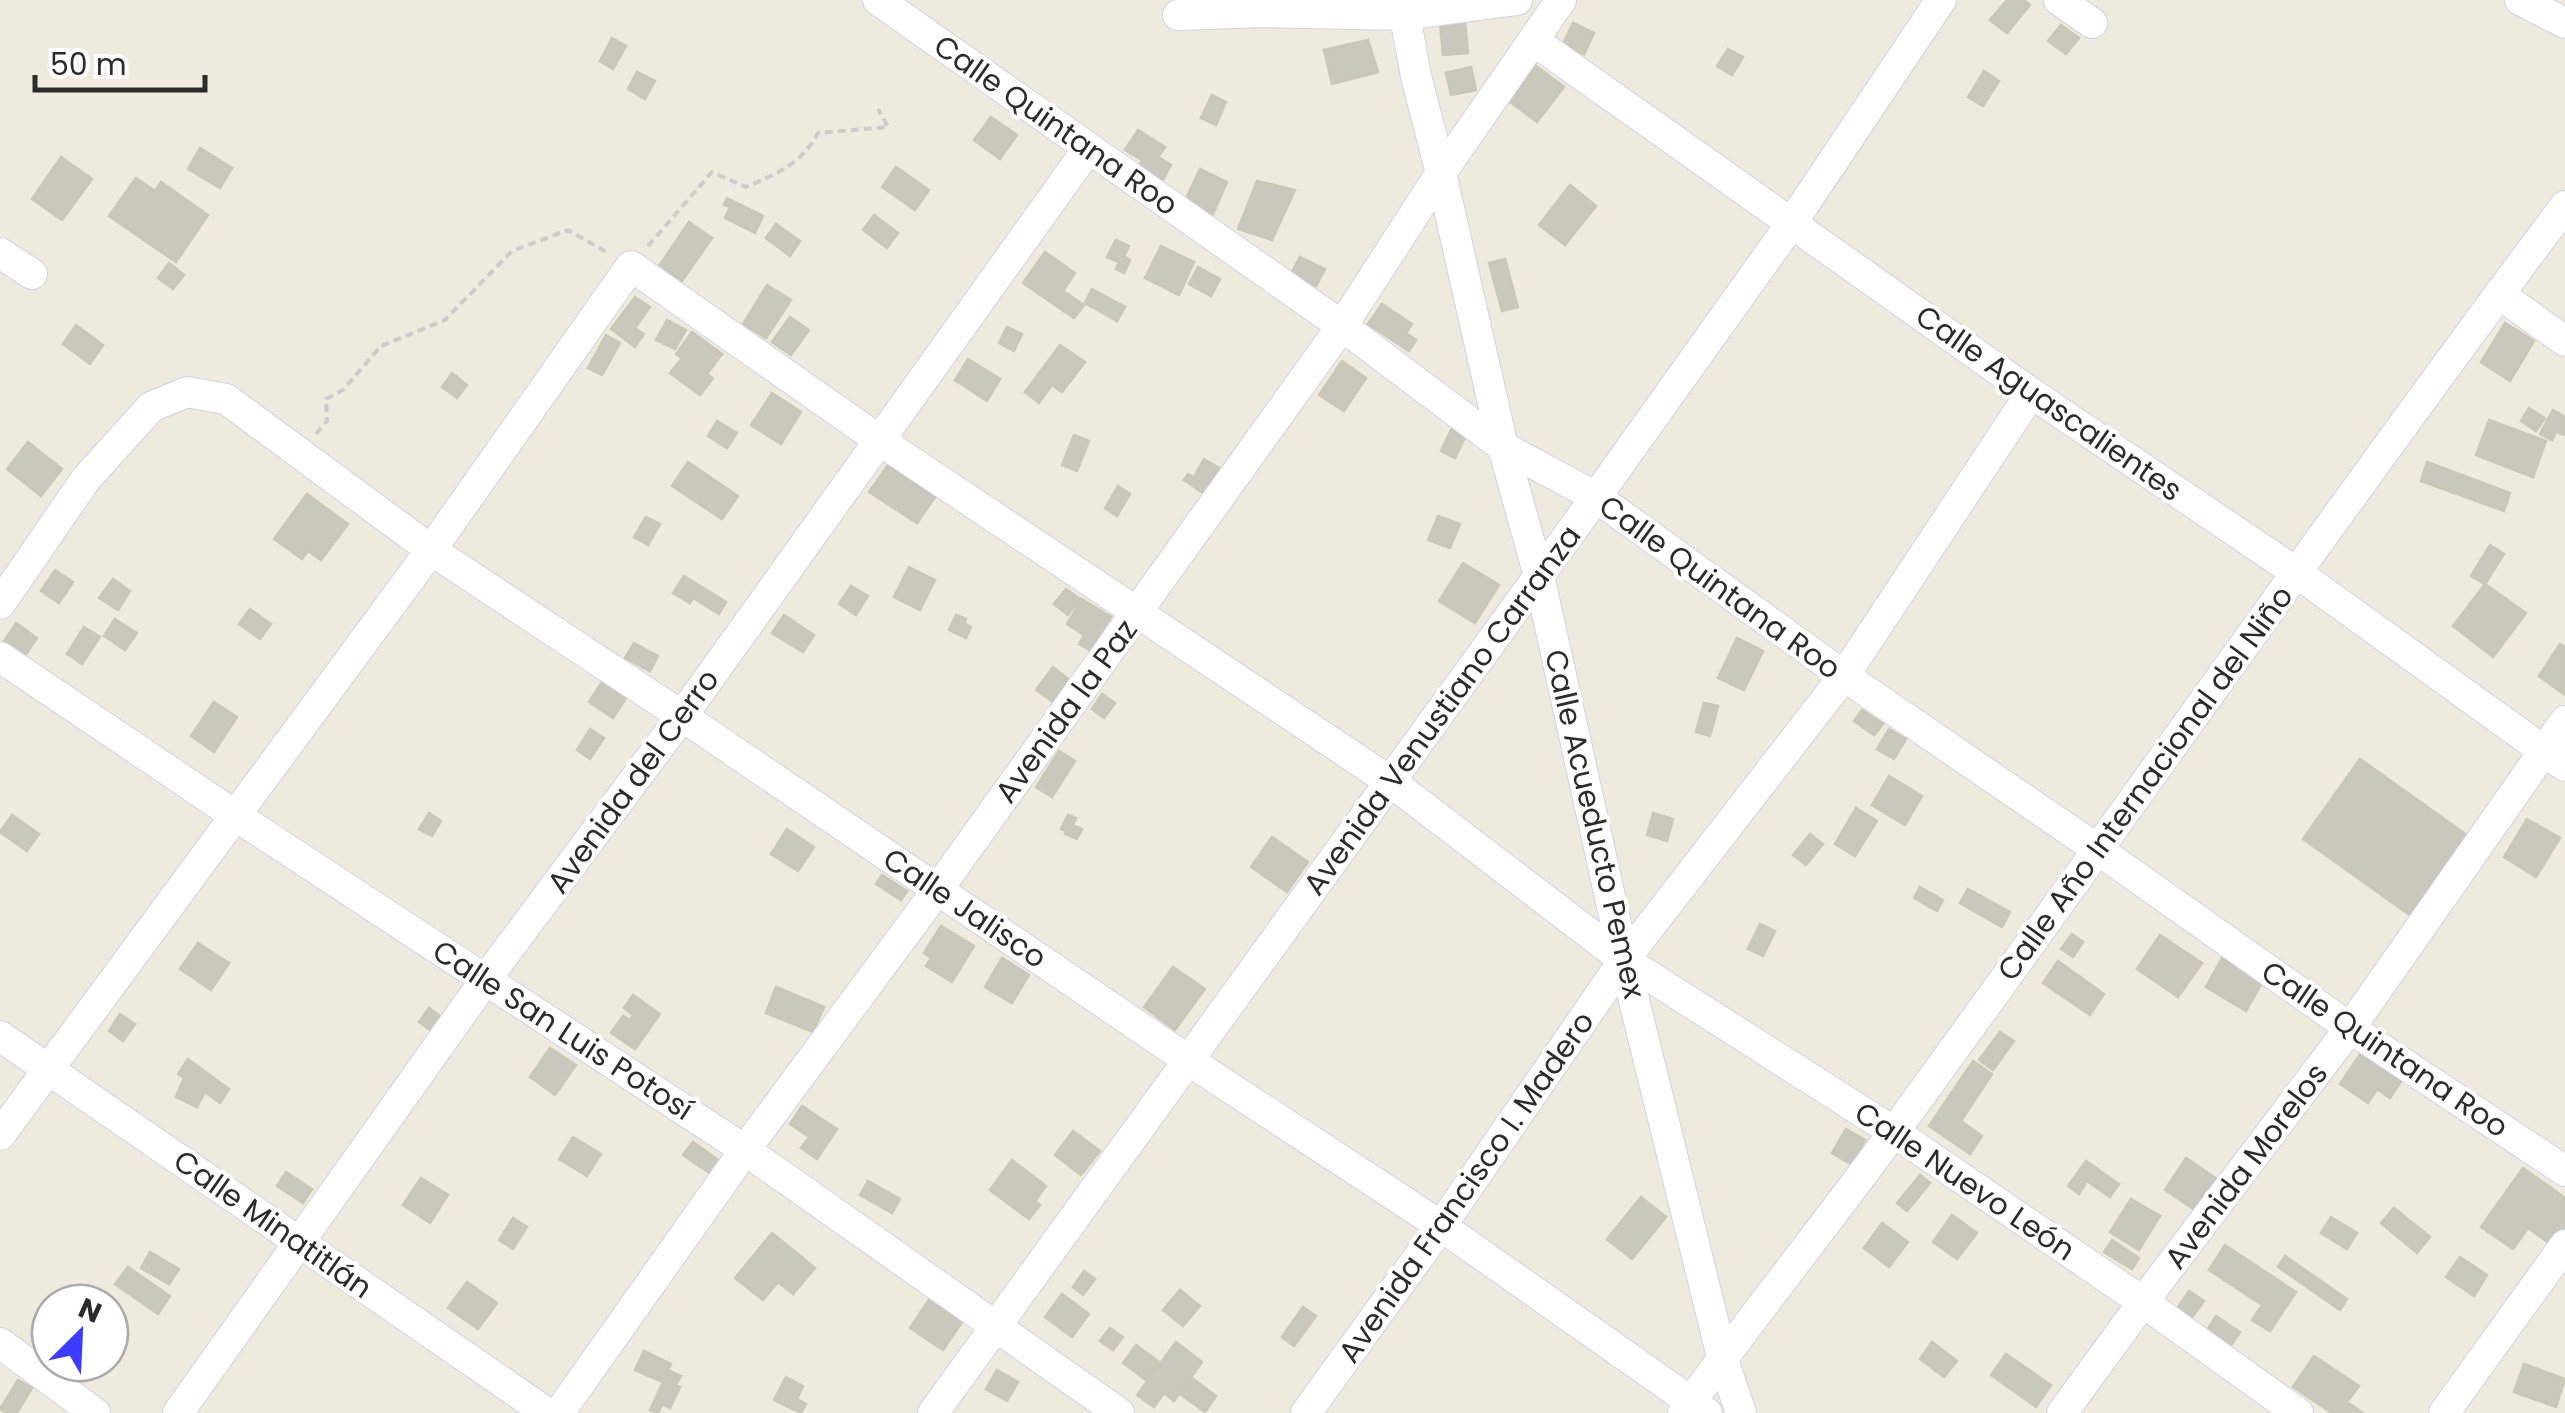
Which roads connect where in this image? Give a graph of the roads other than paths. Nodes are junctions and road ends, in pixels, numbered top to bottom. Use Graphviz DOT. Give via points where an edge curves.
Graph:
graph roads {
  1 [pos="878,0"];
  2 [pos="1517,0"];
  3 [pos="1561,0"];
  4 [pos="1941,0"];
  5 [pos="2059,0"];
  6 [pos="2520,0"];
  7 [pos="1403,8"];
  8 [pos="1178,15"];
  9 [pos="2092,23"];
  10 [pos="2565,23"];
  11 [pos="1534,41"];
  12 [pos="1088,149"];
  13 [pos="1441,173"];
  14 [pos="2565,206"];
  15 [pos="1790,224"];
  16 [pos="0,253"];
  17 [pos="32,274"];
  18 [pos="2498,294"];
  19 [pos="1342,326"];
  20 [pos="2565,341"];
  21 [pos="2031,393"];
  22 [pos="880,440"];
  23 [pos="1502,447"];
  24 [pos="1596,497"];
  25 [pos="431,550"];
  26 [pos="2297,573"];
  27 [pos="1539,576"];
  28 [pos="0,604"];
  29 [pos="1138,612"];
  30 [pos="0,657"];
  31 [pos="1844,676"];
  32 [pos="682,716"];
  33 [pos="2565,721"];
  34 [pos="2554,758"];
  35 [pos="1391,782"];
  36 [pos="236,816"];
  37 [pos="2097,849"];
  38 [pos="938,889"];
  39 [pos="1624,960"];
  40 [pos="486,979"];
  41 [pos="2350,1028"];
  42 [pos="0,1036"];
  43 [pos="1188,1060"];
  44 [pos="50,1070"];
  45 [pos="1894,1132"];
  46 [pos="0,1134"];
  47 [pos="745,1150"];
  48 [pos="2565,1171"];
  49 [pos="1442,1226"];
  50 [pos="299,1242"];
  51 [pos="2565,1245"];
  52 [pos="2143,1302"];
  53 [pos="996,1326"];
  54 [pos="0,1342"];
  55 [pos="1722,1357"];
  56 [pos="1694,1409"];
  57 [pos="95,1413"];
  58 [pos="178,1413"];
  59 [pos="547,1413"];
  60 [pos="559,1413"];
  61 [pos="933,1413"];
  62 [pos="1119,1413"];
  63 [pos="1306,1413"];
  64 [pos="1740,1413"];
  65 [pos="2062,1413"];
  66 [pos="2298,1413"];
  67 [pos="2444,1413"];
  1 -- 12 [label="street, Calle Quintana Roo"];
  2 -- 7 [label="street"];
  3 -- 11 [label="street, Avenida la Paz"];
  4 -- 15 [label="street, Avenida Venustiano Carranza"];
  5 -- 9 [label="street"];
  6 -- 10 [label="street"];
  7 -- 8 [label="street"];
  7 -- 13 [label="street, Calle Acueducto Pemex"];
  11 -- 13 [label="street, Avenida la Paz"];
  11 -- 15 [label="street, Calle Aguascalientes"];
  12 -- 19 [label="street, Calle Quintana Roo"];
  12 -- 22 [label="street, Avenida del Cerro"];
  13 -- 19 [label="street, Avenida la Paz"];
  13 -- 23 [label="street, Calle Acueducto Pemex"];
  14 -- 18 [label="street, Calle Año Internacional del Niño"];
  15 -- 21 [label="street, Calle Aguascalientes"];
  15 -- 24 [label="street, Avenida Venustiano Carranza"];
  16 -- 17 [label="street"];
  18 -- 20 [label="street"];
  18 -- 26 [label="street, Calle Año Internacional del Niño"];
  19 -- 23 [label="street, Calle Quintana Roo"];
  19 -- 29 [label="street, Avenida la Paz"];
  21 -- 26 [label="street, Calle Aguascalientes"];
  21 -- 31 [label="street, Avenida Francisco I. Madero"];
  22 -- 25 [label="street" via="630,266"];
  22 -- 29 [label="street"];
  22 -- 32 [label="street, Avenida del Cerro"];
  23 -- 24 [label="street, Calle Quintana Roo"];
  23 -- 27 [label="street, Calle Acueducto Pemex"];
  24 -- 27 [label="street, Avenida Venustiano Carranza"];
  24 -- 31 [label="street, Calle Quintana Roo"];
  25 -- 28 [label="street, Calle Jalisco" via="226,399 187,392 150,407 86,480"];
  25 -- 32 [label="street, Calle Jalisco"];
  25 -- 36 [label="street"];
  26 -- 34 [label="street, Calle Aguascalientes"];
  26 -- 37 [label="street, Calle Año Internacional del Niño"];
  27 -- 35 [label="street, Avenida Venustiano Carranza"];
  27 -- 39 [label="street, Calle Acueducto Pemex"];
  29 -- 35 [label="street"];
  29 -- 38 [label="street, Avenida la Paz"];
  30 -- 36 [label="street, Calle San Luis Potosí"];
  31 -- 37 [label="street, Calle Quintana Roo"];
  31 -- 39 [label="street, Avenida Francisco I. Madero"];
  32 -- 38 [label="street, Calle Jalisco"];
  32 -- 40 [label="street, Avenida del Cerro"];
  33 -- 34 [label="street, Avenida Morelos"];
  34 -- 41 [label="street, Avenida Morelos"];
  35 -- 39 [label="street"];
  35 -- 43 [label="street, Avenida Venustiano Carranza"];
  36 -- 40 [label="street, Calle San Luis Potosí"];
  36 -- 44 [label="street"];
  37 -- 41 [label="street, Calle Quintana Roo"];
  37 -- 45 [label="street, Calle Año Internacional del Niño"];
  38 -- 43 [label="street, Calle Jalisco"];
  38 -- 47 [label="street, Avenida la Paz"];
  39 -- 45 [label="street, Calle Nuevo León"];
  39 -- 49 [label="street, Avenida Francisco I. Madero"];
  39 -- 55 [label="street, Calle Acueducto Pemex"];
  40 -- 47 [label="street, Calle San Luis Potosí"];
  40 -- 50 [label="street, Avenida del Cerro"];
  41 -- 48 [label="street, Calle Quintana Roo"];
  41 -- 52 [label="street, Avenida Morelos"];
  42 -- 44 [label="street, Calle Minatitlán"];
  43 -- 49 [label="street, Calle Jalisco"];
  43 -- 53 [label="street, Avenida Venustiano Carranza"];
  44 -- 46 [label="street"];
  44 -- 50 [label="street, Calle Minatitlán"];
  45 -- 52 [label="street, Calle Nuevo León"];
  45 -- 55 [label="street, Calle Año Internacional del Niño"];
  47 -- 53 [label="street, Calle San Luis Potosí"];
  47 -- 60 [label="street, Avenida la Paz"];
  49 -- 56 [label="street, Calle Jalisco"];
  49 -- 63 [label="street, Avenida Francisco I. Madero"];
  50 -- 58 [label="street, Avenida del Cerro"];
  50 -- 59 [label="street, Calle Minatitlán"];
  51 -- 67 [label="street"];
  52 -- 65 [label="street, Avenida Morelos"];
  52 -- 66 [label="street, Calle Nuevo León"];
  53 -- 61 [label="street, Avenida Venustiano Carranza"];
  53 -- 62 [label="street, Calle San Luis Potosí"];
  54 -- 57 [label="street"];
  55 -- 56 [label="street, Calle Año Internacional del Niño"];
  55 -- 64 [label="street, Calle Acueducto Pemex"];
}
